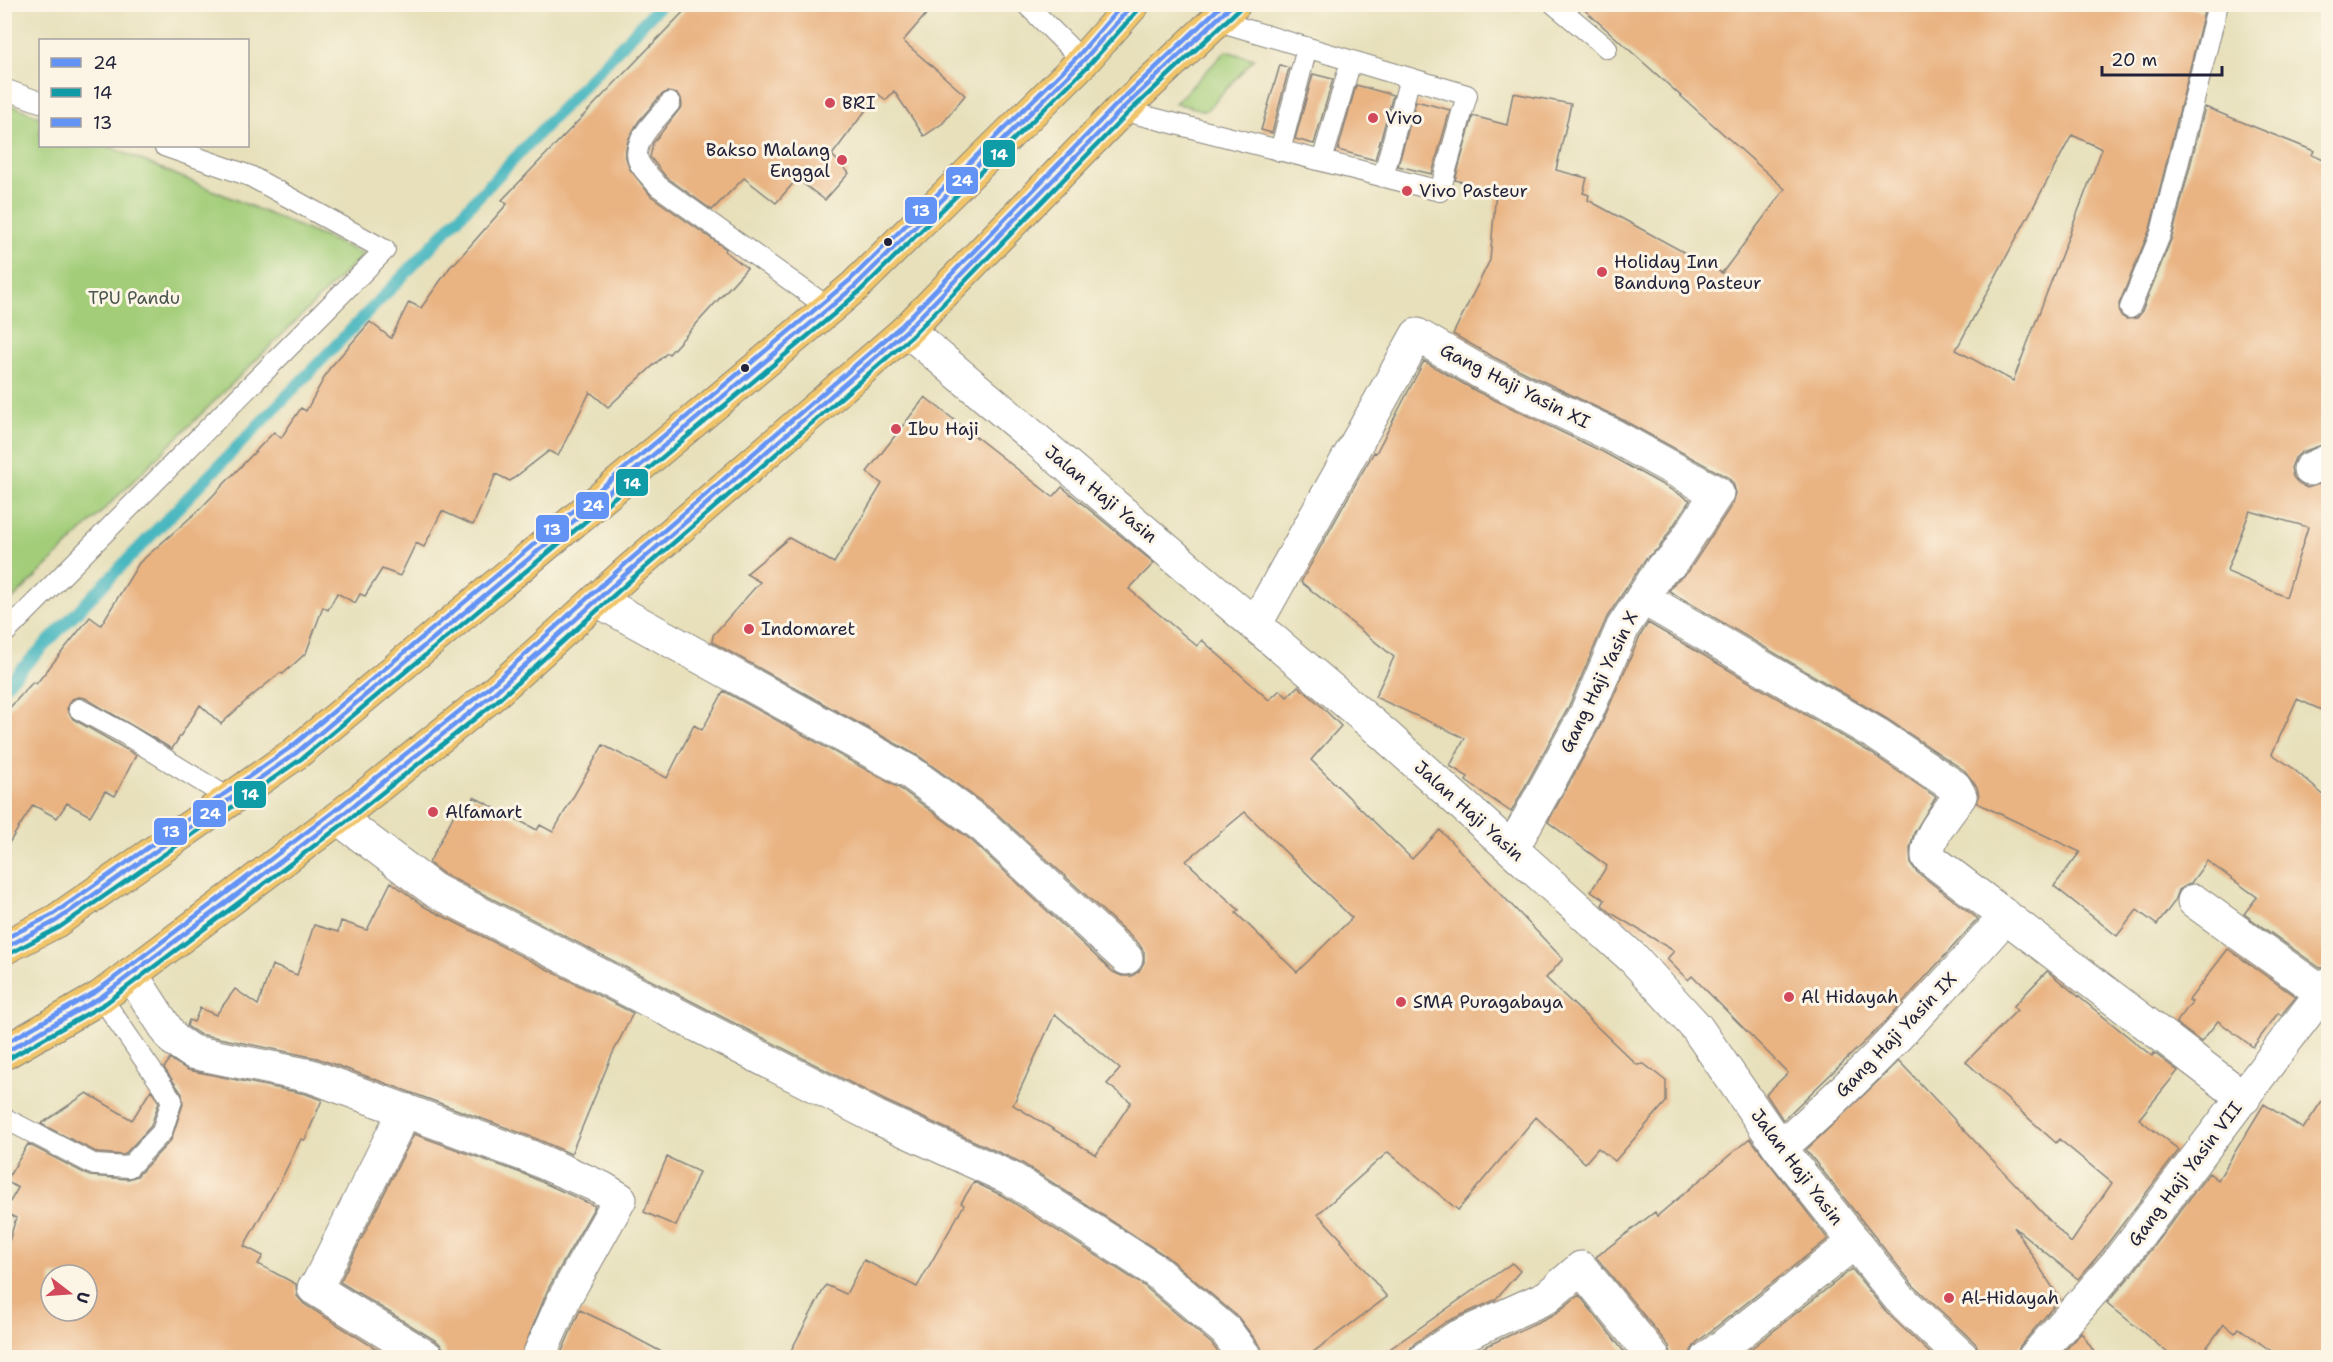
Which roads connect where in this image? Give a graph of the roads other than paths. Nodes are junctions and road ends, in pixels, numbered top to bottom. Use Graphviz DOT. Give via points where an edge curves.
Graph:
graph roads {
  1 [pos="1026,4"];
  2 [pos="1133,4"];
  3 [pos="1554,4"];
  4 [pos="2218,4"];
  5 [pos="1226,13"];
  6 [pos="1307,48"];
  7 [pos="1607,48"];
  8 [pos="1083,61"];
  9 [pos="1351,61"];
  10 [pos="1410,78"];
  11 [pos="4,89"];
  12 [pos="39,102"];
  13 [pos="670,104"];
  14 [pos="1121,110"];
  15 [pos="167,147"];
  16 [pos="1280,151"];
  17 [pos="1322,161"];
  18 [pos="1383,177"];
  19 [pos="829,308"];
  20 [pos="2130,308"];
  21 [pos="907,330"];
  22 [pos="1717,493"];
  23 [pos="1642,598"];
  24 [pos="597,600"];
  25 [pos="1255,625"];
  26 [pos="4,634"];
  27 [pos="80,709"];
  28 [pos="230,799"];
  29 [pos="338,818"];
  30 [pos="1512,849"];
  31 [pos="2194,901"];
  32 [pos="2006,916"];
  33 [pos="4,948"];
  34 [pos="1126,958"];
  35 [pos="131,974"];
  36 [pos="2326,992"];
  37 [pos="101,997"];
  38 [pos="4,1053"];
  39 [pos="2244,1098"];
  40 [pos="405,1110"];
  41 [pos="4,1118"];
  42 [pos="1780,1148"];
  43 [pos="1855,1242"];
  44 [pos="428,1358"];
  45 [pos="538,1358"];
  46 [pos="1246,1358"];
  47 [pos="1426,1358"];
  48 [pos="1654,1358"];
  49 [pos="1708,1358"];
  50 [pos="1963,1358"];
  51 [pos="2034,1358"];
  1 -- 8 [label="lane"];
  2 -- 8 [label="highway"];
  3 -- 7 [label="lane"];
  4 -- 20 [label="lane" via="2161,233"];
  5 -- 6 [label="lane"];
  5 -- 14 [label="highway"];
  6 -- 9 [label="lane"];
  6 -- 16 [label="lane"];
  8 -- 19 [label="highway"];
  9 -- 10 [label="lane"];
  9 -- 17 [label="lane"];
  10 -- 18 [label="lane"];
  10 -- 18 [label="lane" via="1467,94 1440,191"];
  11 -- 12 [label="lane"];
  13 -- 19 [label="lane" via="643,136 638,161 658,186"];
  14 -- 16 [label="lane"];
  14 -- 21 [label="highway"];
  15 -- 26 [label="lane" via="250,176 385,250"];
  16 -- 17 [label="lane"];
  17 -- 18 [label="lane"];
  19 -- 28 [label="highway" via="296,753"];
  21 -- 24 [label="highway"];
  21 -- 25 [label="street, Jalan Haji Yasin"];
  22 -- 23 [label="street, Gang Haji Yasin X" via="1672,562 1662,568"];
  22 -- 25 [label="street, Gang Haji Yasin XI" via="1612,435 1484,374 1417,334"];
  23 -- 30 [label="street, Gang Haji Yasin X" via="1623,627 1584,716"];
  23 -- 32 [label="street" via="1878,735 1955,787 1960,796 1933,837 1928,857"];
  24 -- 29 [label="highway" via="492,695"];
  24 -- 34 [label="street" via="911,773 983,826"];
  25 -- 30 [label="street, Jalan Haji Yasin"];
  27 -- 28 [label="lane"];
  28 -- 33 [label="highway" via="56,921"];
  29 -- 35 [label="highway"];
  29 -- 46 [label="street" via="434,890 876,1117 1012,1179 1154,1270 1227,1331"];
  30 -- 42 [label="street, Jalan Haji Yasin" via="1634,959 1697,1028"];
  31 -- 36 [label="street"];
  32 -- 39 [label="street"];
  32 -- 42 [label="street, Gang Haji Yasin IX" via="1941,991 1843,1091"];
  35 -- 37 [label="highway"];
  35 -- 40 [label="street" via="173,1039 192,1052 311,1076"];
  36 -- 39 [label="street, Gang Haji Yasin VII"];
  37 -- 38 [label="highway"];
  37 -- 41 [label="lane" via="172,1100 162,1132 129,1167 95,1165"];
  39 -- 51 [label="street, Gang Haji Yasin VII" via="2117,1263"];
  40 -- 44 [label="street" via="314,1287"];
  40 -- 45 [label="street" via="531,1157 620,1199 565,1297"];
  42 -- 43 [label="street, Jalan Haji Yasin"];
  43 -- 49 [label="street"];
  43 -- 50 [label="street, Jalan Haji Yasin" via="1899,1298"];
  47 -- 48 [label="street" via="1456,1338 1547,1297 1581,1268"];
}
